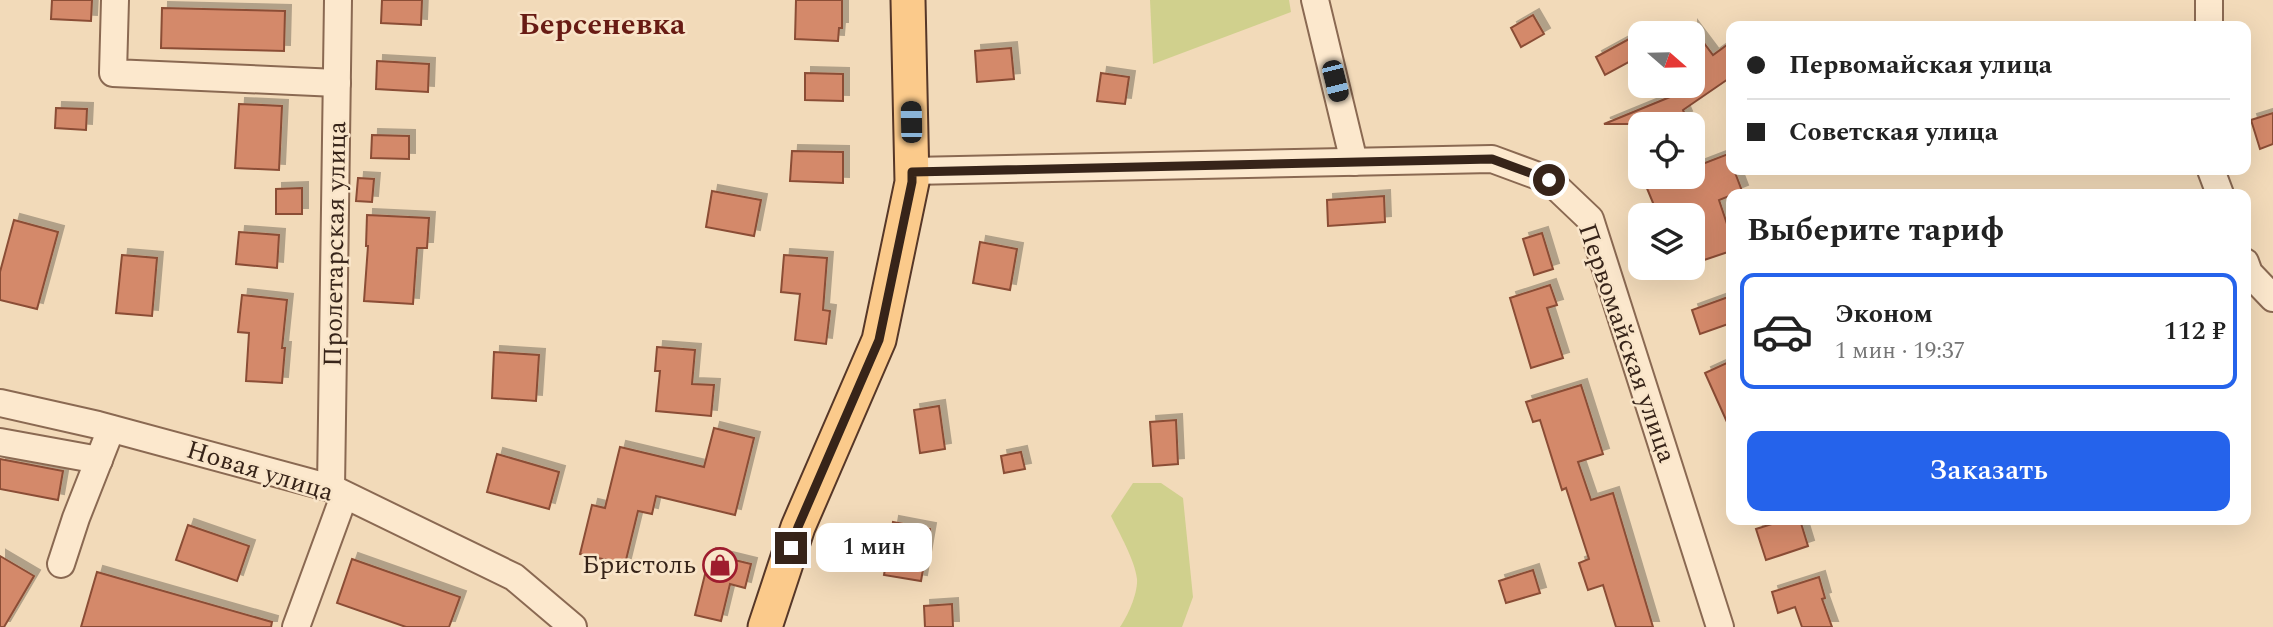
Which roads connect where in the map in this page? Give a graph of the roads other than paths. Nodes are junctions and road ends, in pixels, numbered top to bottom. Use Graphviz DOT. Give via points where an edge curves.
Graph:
graph roads {
  1 [pos="115,0"];
  2 [pos="338,0"];
  3 [pos="908,0"];
  4 [pos="1315,0"];
  5 [pos="2209,0"];
  6 [pos="2209,21"];
  7 [pos="337,83"];
  8 [pos="1354,162"];
  9 [pos="912,172"];
  10 [pos="2251,272"];
  11 [pos="2273,298"];
  12 [pos="0,403"];
  13 [pos="111,429"];
  14 [pos="0,442"];
  15 [pos="99,460"];
  16 [pos="338,492"];
  17 [pos="61,564"];
  18 [pos="296,627"];
  19 [pos="573,627"];
  20 [pos="765,627"];
  21 [pos="1720,627"];
  1 -- 7 [label="street" via="113,73"];
  2 -- 7 [label="street, Пролетарская улица"];
  3 -- 9 [label="main road"];
  4 -- 8 [label="street"];
  5 -- 6 [label="street"];
  7 -- 16 [label="street, Пролетарская улица"];
  8 -- 9 [label="street, Первомайская улица"];
  8 -- 21 [label="street, Первомайская улица" via="1492,159 1549,180 1590,219"];
  9 -- 20 [label="main road" via="879,340 798,527"];
  10 -- 11 [label="street"];
  12 -- 13 [label="street, Новая улица"];
  13 -- 15 [label="street"];
  13 -- 16 [label="street, Новая улица"];
  14 -- 15 [label="street"];
  15 -- 17 [label="street"];
  16 -- 18 [label="street, Пролетарская улица"];
  16 -- 19 [label="street, Новая улица" via="514,576"];
}
